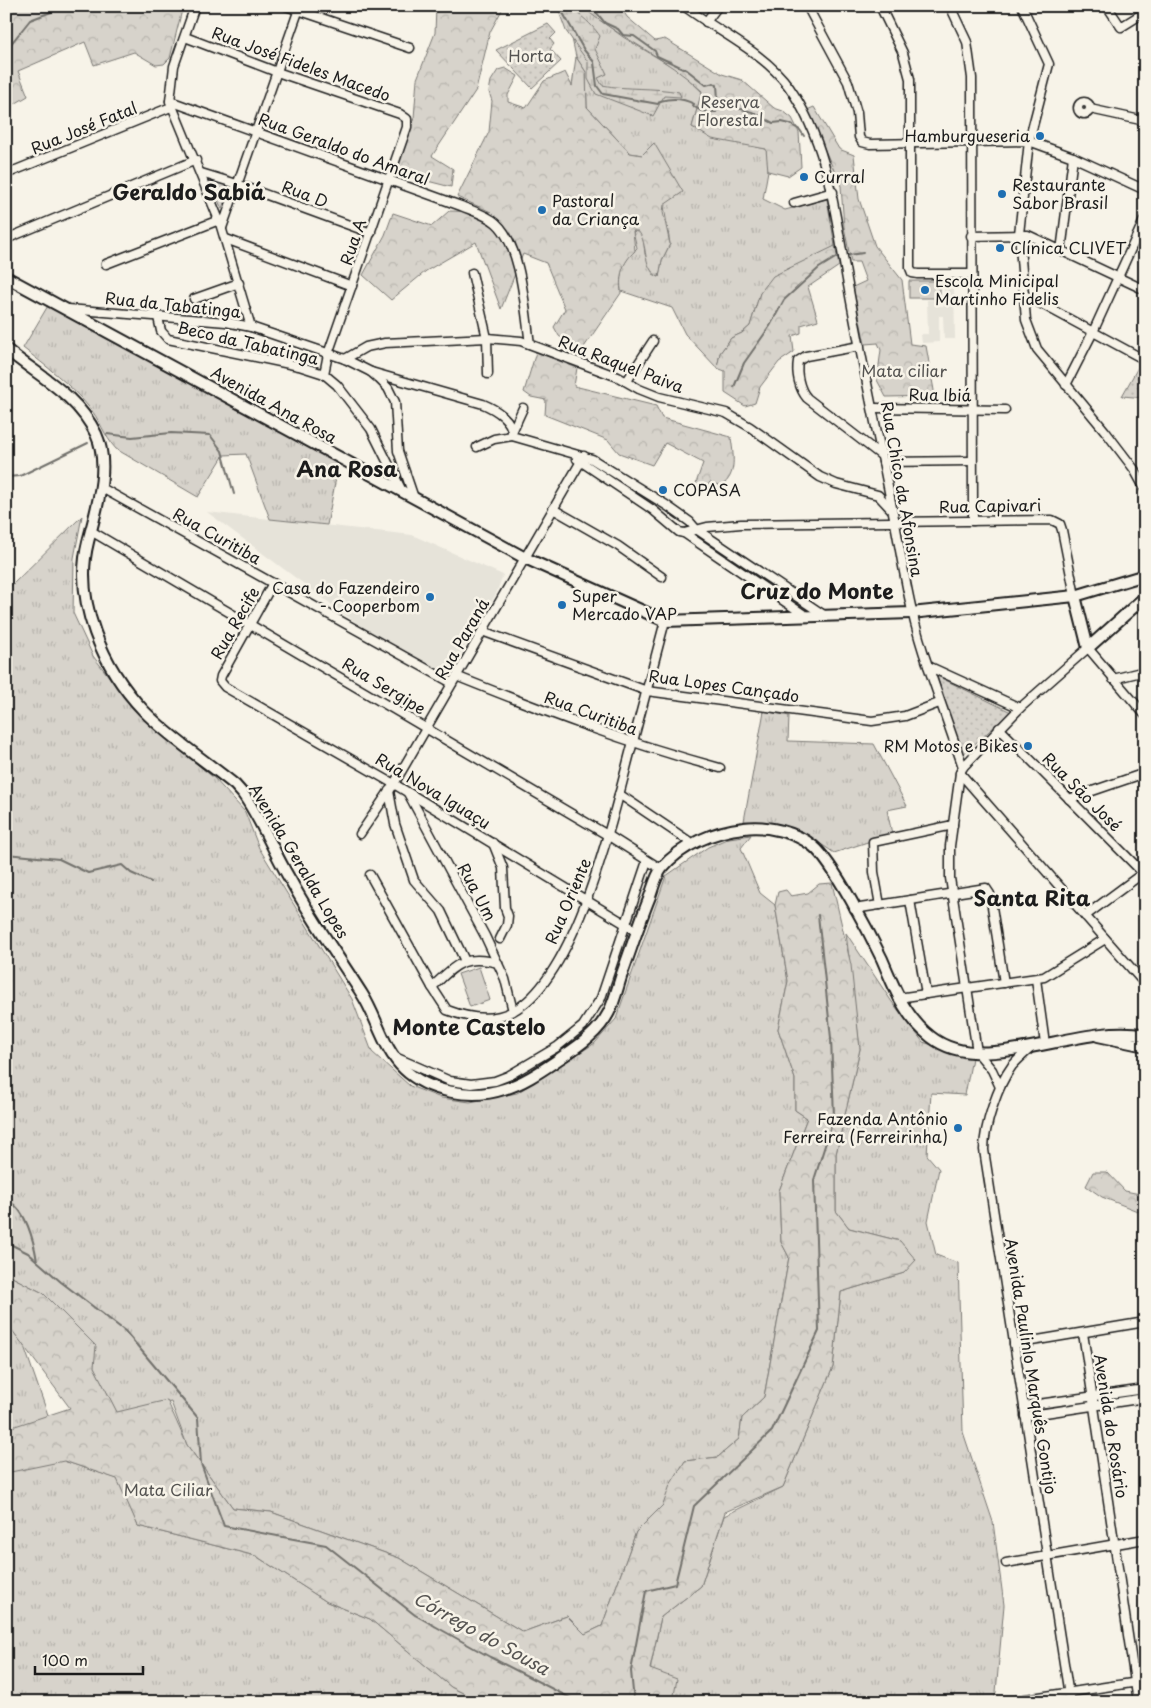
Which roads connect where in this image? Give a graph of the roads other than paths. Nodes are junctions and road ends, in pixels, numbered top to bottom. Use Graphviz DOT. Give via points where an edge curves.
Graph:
graph roads {
  1 [pos="195,6"];
  2 [pos="286,6"];
  3 [pos="684,6"];
  4 [pos="718,6"];
  5 [pos="807,6"];
  6 [pos="880,6"];
  7 [pos="950,6"];
  8 [pos="1022,6"];
  9 [pos="1107,6"];
  10 [pos="299,9"];
  11 [pos="1145,12"];
  12 [pos="706,22"];
  13 [pos="185,37"];
  14 [pos="410,48"];
  15 [pos="277,72"];
  16 [pos="171,104"];
  17 [pos="1090,109"];
  18 [pos="407,119"];
  19 [pos="1145,122"];
  20 [pos="255,133"];
  21 [pos="1029,141"];
  22 [pos="910,143"];
  23 [pos="971,143"];
  24 [pos="1073,157"];
  25 [pos="196,160"];
  26 [pos="201,173"];
  27 [pos="6,174"];
  28 [pos="389,180"];
  29 [pos="237,184"];
  30 [pos="1145,190"];
  31 [pos="833,192"];
  32 [pos="794,203"];
  33 [pos="1145,218"];
  34 [pos="219,220"];
  35 [pos="222,228"];
  36 [pos="370,233"];
  37 [pos="1019,234"];
  38 [pos="971,236"];
  39 [pos="6,239"];
  40 [pos="226,240"];
  41 [pos="1061,251"];
  42 [pos="106,264"];
  43 [pos="472,273"];
  44 [pos="971,274"];
  45 [pos="6,277"];
  46 [pos="1118,277"];
  47 [pos="239,283"];
  48 [pos="352,286"];
  49 [pos="1145,290"];
  50 [pos="1022,294"];
  51 [pos="194,299"];
  52 [pos="65,308"];
  53 [pos="158,317"];
  54 [pos="251,327"];
  55 [pos="1093,332"];
  56 [pos="487,338"];
  57 [pos="653,341"];
  58 [pos="530,344"];
  59 [pos="860,346"];
  60 [pos="6,349"];
  61 [pos="328,354"];
  62 [pos="345,359"];
  63 [pos="1145,360"];
  64 [pos="370,372"];
  65 [pos="324,374"];
  66 [pos="488,374"];
  67 [pos="627,382"];
  68 [pos="1066,385"];
  69 [pos="523,408"];
  70 [pos="874,408"];
  71 [pos="973,408"];
  72 [pos="1005,410"];
  73 [pos="512,434"];
  74 [pos="477,447"];
  75 [pos="582,459"];
  76 [pos="883,459"];
  77 [pos="972,461"];
  78 [pos="100,487"];
  79 [pos="1145,488"];
  80 [pos="403,492"];
  81 [pos="414,498"];
  82 [pos="553,509"];
  83 [pos="892,510"];
  84 [pos="972,520"];
  85 [pos="895,521"];
  86 [pos="696,530"];
  87 [pos="91,531"];
  88 [pos="684,533"];
  89 [pos="525,558"];
  90 [pos="1145,575"];
  91 [pos="662,577"];
  92 [pos="273,584"];
  93 [pos="1075,596"];
  94 [pos="1145,597"];
  95 [pos="911,614"];
  96 [pos="828,617"];
  97 [pos="807,618"];
  98 [pos="665,621"];
  99 [pos="251,623"];
  100 [pos="482,631"];
  101 [pos="1087,643"];
  102 [pos="928,666"];
  103 [pos="1145,671"];
  104 [pos="221,676"];
  105 [pos="454,679"];
  106 [pos="1114,679"];
  107 [pos="647,691"];
  108 [pos="939,703"];
  109 [pos="1020,708"];
  110 [pos="1145,715"];
  111 [pos="426,727"];
  112 [pos="999,728"];
  113 [pos="633,743"];
  114 [pos="720,768"];
  115 [pos="962,770"];
  116 [pos="1145,773"];
  117 [pos="394,784"];
  118 [pos="407,791"];
  119 [pos="389,792"];
  120 [pos="619,794"];
  121 [pos="1069,799"];
  122 [pos="953,826"];
  123 [pos="360,834"];
  124 [pos="609,836"];
  125 [pos="493,843"];
  126 [pos="693,844"];
  127 [pos="647,861"];
  128 [pos="661,869"];
  129 [pos="1144,874"];
  130 [pos="370,875"];
  131 [pos="952,892"];
  132 [pos="587,900"];
  133 [pos="910,900"];
  134 [pos="880,905"];
  135 [pos="854,909"];
  136 [pos="1085,916"];
  137 [pos="627,925"];
  138 [pos="637,931"];
  139 [pos="500,939"];
  140 [pos="1105,939"];
  141 [pos="465,961"];
  142 [pos="498,963"];
  143 [pos="1036,979"];
  144 [pos="1004,983"];
  145 [pos="1145,984"];
  146 [pos="432,987"];
  147 [pos="965,988"];
  148 [pos="926,994"];
  149 [pos="898,998"];
  150 [pos="513,1010"];
  151 [pos="1143,1038"];
  152 [pos="1045,1044"];
  153 [pos="1032,1047"];
  154 [pos="982,1052"];
  155 [pos="393,1056"];
  156 [pos="1000,1087"];
  157 [pos="1145,1322"];
  158 [pos="1083,1333"];
  159 [pos="1014,1344"];
  160 [pos="1145,1389"];
  161 [pos="1093,1396"];
  162 [pos="1145,1398"];
  163 [pos="1024,1406"];
  164 [pos="1094,1406"];
  165 [pos="1025,1416"];
  166 [pos="1145,1539"];
  167 [pos="1115,1544"];
  168 [pos="1047,1556"];
  169 [pos="1006,1564"];
  170 [pos="1145,1681"];
  171 [pos="1136,1683"];
  172 [pos="1068,1693"];
  173 [pos="1005,1702"];
  174 [pos="1070,1702"];
  175 [pos="1138,1702"];
  1 -- 13 [label="street"];
  2 -- 10 [label="street"];
  3 -- 12 [label="street, Rua Chico da Afonsina"];
  4 -- 12 [label="street"];
  5 -- 22 [label="street" via="848,82 862,142"];
  6 -- 22 [label="street" via="908,66"];
  7 -- 23 [label="street" via="970,56"];
  8 -- 21 [label="street" via="1049,64"];
  9 -- 11 [label="street" via="1120,27"];
  10 -- 14 [label="street"];
  10 -- 15 [label="street"];
  12 -- 31 [label="street, Rua Chico da Afonsina" via="762,60 789,87 816,140"];
  13 -- 15 [label="street, Rua José Fideles Macedo"];
  13 -- 16 [label="street" via="174,66"];
  15 -- 18 [label="street, Rua José Fideles Macedo"];
  15 -- 20 [label="street"];
  16 -- 20 [label="street, Rua Geraldo do Amaral"];
  16 -- 25 [label="street"];
  16 -- 27 [label="street, Rua José Fatal"];
  17 -- 19 [label="street"];
  18 -- 28 [label="street, Rua A"];
  20 -- 28 [label="street, Rua Geraldo do Amaral"];
  20 -- 29 [label="street"];
  21 -- 23 [label="street"];
  21 -- 24 [label="street"];
  21 -- 37 [label="street"];
  22 -- 23 [label="street"];
  22 -- 44 [label="street" via="912,273"];
  23 -- 38 [label="street"];
  24 -- 30 [label="street"];
  24 -- 41 [label="street"];
  25 -- 26 [label="street"];
  25 -- 39 [label="street"];
  26 -- 29 [label="street, Rua D"];
  26 -- 34 [label="street"];
  28 -- 36 [label="street, Rua A"];
  28 -- 58 [label="street, Rua Geraldo do Amaral" via="482,215 504,232 520,282"];
  29 -- 35 [label="street"];
  29 -- 36 [label="street, Rua D"];
  31 -- 32 [label="street"];
  31 -- 59 [label="street, Rua Chico da Afonsina"];
  33 -- 46 [label="street"];
  34 -- 35 [label="street"];
  34 -- 42 [label="street"];
  35 -- 40 [label="street"];
  36 -- 48 [label="street, Rua A"];
  37 -- 38 [label="street"];
  37 -- 41 [label="street" via="1037,238"];
  37 -- 50 [label="street"];
  38 -- 44 [label="street"];
  40 -- 47 [label="street"];
  40 -- 48 [label="street"];
  41 -- 46 [label="street"];
  43 -- 56 [label="street"];
  44 -- 71 [label="street"];
  45 -- 52 [label="main road, Avenida Ana Rosa"];
  46 -- 49 [label="street"];
  46 -- 55 [label="street"];
  47 -- 51 [label="street"];
  47 -- 54 [label="street"];
  48 -- 61 [label="street, Rua A"];
  50 -- 55 [label="street"];
  50 -- 68 [label="street" via="1031,337"];
  52 -- 53 [label="street, Rua da Tabatinga"];
  52 -- 80 [label="main road, Avenida Ana Rosa"];
  53 -- 54 [label="street, Rua da Tabatinga" via="215,320"];
  53 -- 65 [label="street, Beco da Tabatinga" via="163,336 173,341"];
  54 -- 61 [label="street, Rua da Tabatinga"];
  55 -- 63 [label="street"];
  55 -- 68 [label="street"];
  56 -- 58 [label="street, Rua Raquel Paiva"];
  56 -- 62 [label="street, Rua Raquel Paiva" via="385,343 366,347"];
  56 -- 66 [label="street"];
  57 -- 67 [label="street"];
  58 -- 67 [label="street, Rua Raquel Paiva"];
  59 -- 70 [label="street, Rua Chico da Afonsina"];
  59 -- 76 [label="street" via="800,358 798,373 804,394 813,404"];
  60 -- 78 [label="main road, Avenida Geralda Lopes" via="64,393 88,419 100,450"];
  61 -- 62 [label="street, Rua da Tabatinga"];
  61 -- 65 [label="street, Rua A"];
  62 -- 64 [label="street, Rua da Tabatinga"];
  64 -- 73 [label="street" via="493,408 504,418"];
  64 -- 81 [label="street, Rua da Tabatinga" via="388,388 395,402 398,451"];
  65 -- 80 [label="street, Beco da Tabatinga" via="337,385 371,429"];
  67 -- 83 [label="street, Rua Raquel Paiva" via="659,397 736,418 820,477 878,495"];
  68 -- 79 [label="street" via="1134,469"];
  69 -- 73 [label="street"];
  70 -- 71 [label="street, Rua Ibiá"];
  70 -- 76 [label="street, Rua Chico da Afonsina"];
  71 -- 72 [label="street, Rua Ibiá"];
  71 -- 77 [label="street"];
  73 -- 74 [label="street"];
  73 -- 75 [label="street"];
  75 -- 82 [label="street, Rua Paraná"];
  75 -- 86 [label="street" via="666,505"];
  75 -- 88 [label="street"];
  76 -- 77 [label="street"];
  76 -- 83 [label="street, Rua Chico da Afonsina"];
  77 -- 84 [label="street"];
  78 -- 87 [label="main road, Avenida Geralda Lopes"];
  78 -- 92 [label="street, Rua Curitiba"];
  80 -- 81 [label="main road, Avenida Ana Rosa"];
  81 -- 89 [label="main road, Avenida Ana Rosa"];
  82 -- 89 [label="street, Rua Paraná"];
  82 -- 91 [label="street" via="618,546"];
  83 -- 85 [label="street, Rua Chico da Afonsina"];
  84 -- 85 [label="street, Rua Capivari"];
  84 -- 93 [label="street, Rua Capivari" via="1056,521 1063,536"];
  85 -- 86 [label="street, Rua Capivari" via="741,524"];
  85 -- 95 [label="street, Rua Chico da Afonsina"];
  86 -- 88 [label="street, Rua Capivari"];
  86 -- 96 [label="street"];
  87 -- 99 [label="street, Rua Sergipe"];
  87 -- 155 [label="main road, Avenida Geralda Lopes" via="85,555 84,587 94,630 112,668 144,711 235,785 246,798 291,882 372,1009"];
  88 -- 97 [label="street"];
  89 -- 98 [label="main road, Avenida Ana Rosa"];
  89 -- 100 [label="street, Rua Paraná"];
  90 -- 93 [label="main road"];
  92 -- 99 [label="street, Rua Recife"];
  92 -- 105 [label="street, Rua Curitiba"];
  93 -- 95 [label="main road"];
  93 -- 101 [label="main road"];
  94 -- 101 [label="main road" via="1100,638"];
  95 -- 96 [label="main road"];
  95 -- 102 [label="street, Rua Chico da Afonsina"];
  96 -- 97 [label="main road"];
  97 -- 98 [label="main road"];
  98 -- 107 [label="street, Rua Oriente"];
  99 -- 104 [label="street, Rua Recife"];
  99 -- 111 [label="street, Rua Sergipe"];
  100 -- 105 [label="street, Rua Paraná"];
  100 -- 107 [label="street, Rua Lopes Cançado"];
  101 -- 106 [label="street"];
  101 -- 109 [label="street"];
  102 -- 108 [label="street, Rua Chico da Afonsina"];
  102 -- 109 [label="street"];
  103 -- 106 [label="street"];
  104 -- 117 [label="street, Rua Nova Iguaçu" via="222,684 228,690"];
  105 -- 111 [label="street, Rua Paraná"];
  105 -- 113 [label="street, Rua Curitiba"];
  106 -- 110 [label="street"];
  107 -- 108 [label="street, Rua Lopes Cançado" via="872,721 905,716"];
  107 -- 113 [label="street, Rua Oriente"];
  108 -- 115 [label="street, Rua Chico da Afonsina"];
  109 -- 112 [label="street"];
  111 -- 117 [label="street, Rua Paraná"];
  111 -- 124 [label="street, Rua Sergipe"];
  112 -- 115 [label="street"];
  112 -- 121 [label="street, Rua São José"];
  113 -- 114 [label="street, Rua Curitiba"];
  113 -- 120 [label="street, Rua Oriente"];
  115 -- 122 [label="street"];
  115 -- 136 [label="street"];
  116 -- 121 [label="street"];
  117 -- 118 [label="street, Rua Nova Iguaçu"];
  117 -- 119 [label="street, Rua Paraná"];
  118 -- 125 [label="street, Rua Nova Iguaçu"];
  118 -- 142 [label="street, Rua Um"];
  119 -- 123 [label="street, Rua Paraná"];
  119 -- 141 [label="street" via="395,824 414,880 441,911"];
  120 -- 124 [label="street, Rua Oriente"];
  120 -- 126 [label="street"];
  121 -- 129 [label="street, Rua São José"];
  122 -- 131 [label="street" via="949,861"];
  122 -- 134 [label="street" via="873,842"];
  124 -- 127 [label="street, Rua Sergipe"];
  124 -- 132 [label="street, Rua Oriente"];
  125 -- 132 [label="street, Rua Nova Iguaçu"];
  125 -- 139 [label="street" via="503,868 508,916"];
  126 -- 128 [label="main road"];
  126 -- 135 [label="main road" via="745,828 768,828 800,837 823,855"];
  127 -- 128 [label="street, Rua Sergipe"];
  127 -- 137 [label="street"];
  128 -- 138 [label="main road, Avenida Geralda Lopes"];
  129 -- 136 [label="street"];
  130 -- 146 [label="street, Rua Oriente"];
  131 -- 133 [label="street"];
  131 -- 144 [label="street" via="986,888 990,894"];
  131 -- 147 [label="street"];
  132 -- 137 [label="street, Rua Nova Iguaçu"];
  132 -- 150 [label="street, Rua Oriente" via="555,964 531,996"];
  133 -- 134 [label="street"];
  133 -- 148 [label="street"];
  134 -- 135 [label="street"];
  135 -- 149 [label="main road"];
  136 -- 140 [label="street"];
  137 -- 138 [label="street, Rua Nova Iguaçu"];
  137 -- 155 [label="street" via="601,998 590,1017 557,1047 525,1068 495,1081 471,1084 450,1080"];
  138 -- 155 [label="main road, Avenida Geralda Lopes" via="609,1012 596,1031 576,1048 520,1082 503,1090 485,1093 441,1089 423,1083"];
  140 -- 143 [label="street" via="1051,974"];
  140 -- 145 [label="street"];
  141 -- 142 [label="street" via="478,959"];
  141 -- 146 [label="street" via="449,970"];
  142 -- 150 [label="street, Rua Um" via="508,986"];
  143 -- 144 [label="street"];
  143 -- 152 [label="street"];
  144 -- 147 [label="street"];
  146 -- 150 [label="street, Rua Oriente" via="447,1010 458,1014 490,1018"];
  147 -- 148 [label="street"];
  147 -- 154 [label="street"];
  148 -- 149 [label="street"];
  149 -- 154 [label="main road" via="931,1037 945,1046"];
  151 -- 152 [label="main road" via="1115,1032"];
  152 -- 153 [label="main road"];
  153 -- 154 [label="main road"];
  153 -- 156 [label="street, Avenida Paulinlo Marquês Gontijo" via="1013,1065"];
  154 -- 156 [label="street"];
  156 -- 159 [label="street, Avenida Paulinlo Marquês Gontijo" via="984,1150"];
  157 -- 158 [label="street"];
  158 -- 159 [label="street"];
  158 -- 161 [label="street, Avenida do Rosário"];
  159 -- 163 [label="street, Avenida Paulinlo Marquês Gontijo"];
  160 -- 161 [label="street"];
  161 -- 163 [label="street"];
  161 -- 164 [label="street, Avenida do Rosário"];
  162 -- 164 [label="street"];
  163 -- 165 [label="street, Avenida Paulinlo Marquês Gontijo"];
  164 -- 165 [label="street"];
  164 -- 167 [label="street, Avenida do Rosário"];
  165 -- 168 [label="street, Avenida Paulinlo Marquês Gontijo"];
  166 -- 167 [label="street"];
  167 -- 168 [label="street"];
  167 -- 171 [label="street, Avenida do Rosário"];
  168 -- 169 [label="street"];
  168 -- 172 [label="street, Avenida Paulinlo Marquês Gontijo"];
  170 -- 171 [label="street"];
  171 -- 172 [label="street"];
  171 -- 175 [label="street, Avenida do Rosário"];
  172 -- 173 [label="street"];
  172 -- 174 [label="street, Avenida Paulinlo Marquês Gontijo"];
}
